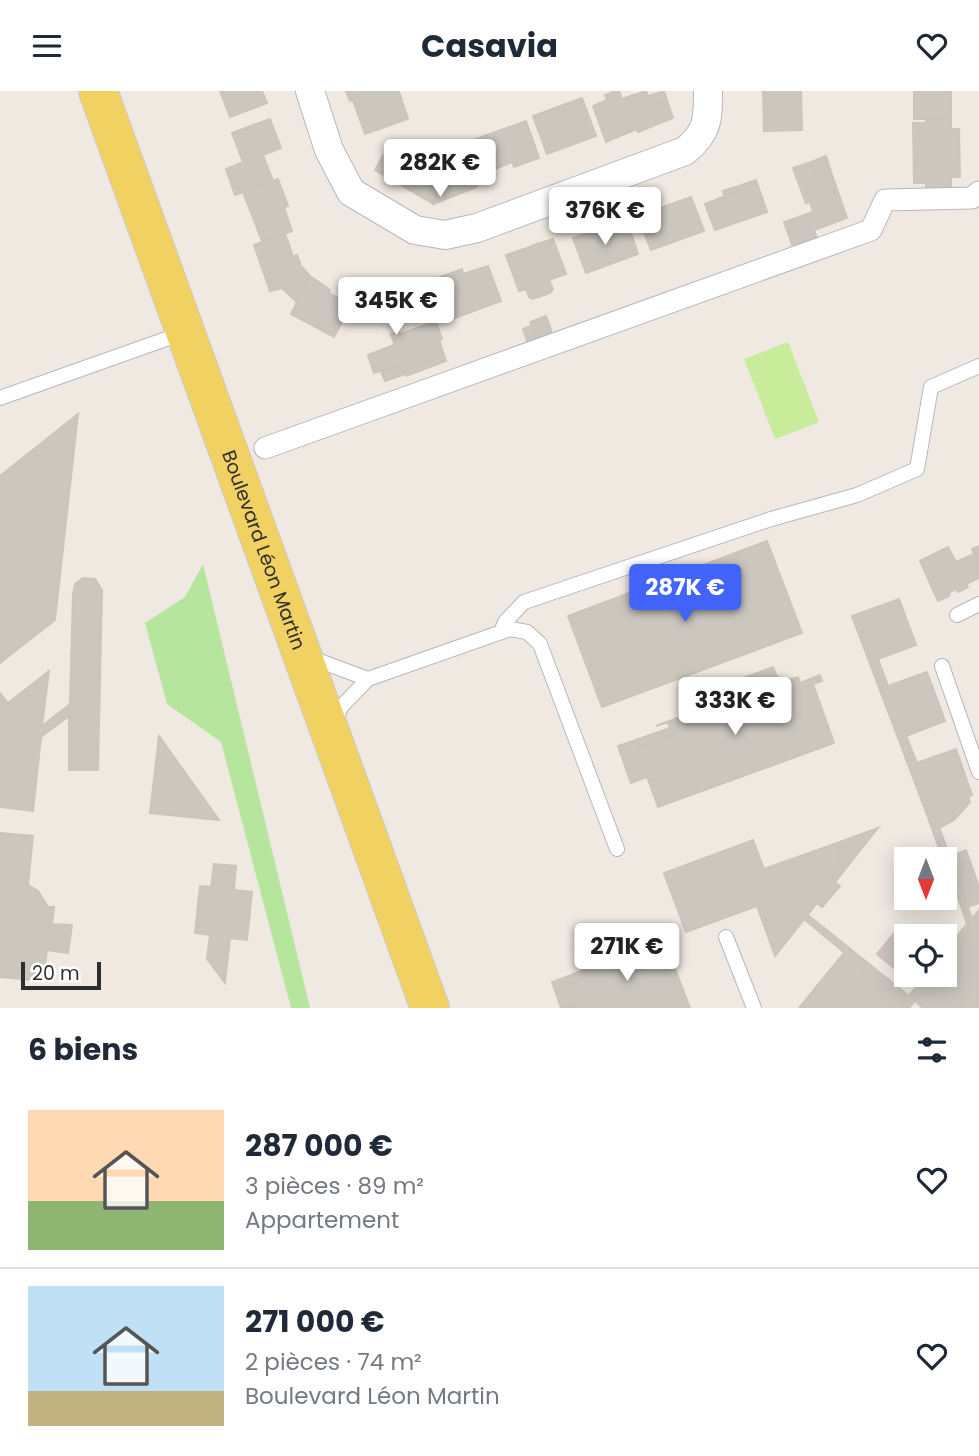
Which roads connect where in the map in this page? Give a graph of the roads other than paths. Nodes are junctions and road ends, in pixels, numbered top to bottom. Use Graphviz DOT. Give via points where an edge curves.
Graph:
graph roads {
  1 [pos="98,91"];
  2 [pos="310,91"];
  3 [pos="708,91"];
  4 [pos="979,192"];
  5 [pos="184,333"];
  6 [pos="979,366"];
  7 [pos="0,398"];
  8 [pos="265,448"];
  9 [pos="979,604"];
  10 [pos="957,615"];
  11 [pos="501,632"];
  12 [pos="299,648"];
  13 [pos="942,666"];
  14 [pos="368,679"];
  15 [pos="330,733"];
  16 [pos="979,772"];
  17 [pos="617,849"];
  18 [pos="726,937"];
  19 [pos="430,1008"];
  20 [pos="754,1008"];
  1 -- 5 [label="main road, Boulevard Léon Martin"];
  2 -- 3 [label="street" via="329,149 351,192 415,230 445,235 477,228 685,151 700,138 708,119"];
  4 -- 8 [label="street" via="972,198 886,200 871,230"];
  5 -- 7 [label="lane"];
  5 -- 12 [label="main road, Boulevard Léon Martin"];
  6 -- 11 [label="lane" via="931,387 917,469 857,495 733,531 524,602"];
  9 -- 10 [label="lane"];
  11 -- 14 [label="lane"];
  11 -- 17 [label="lane" via="527,632 540,644"];
  12 -- 14 [label="lane" via="317,660"];
  12 -- 15 [label="main road, Boulevard Léon Martin"];
  13 -- 16 [label="lane"];
  14 -- 15 [label="lane" via="341,707"];
  15 -- 19 [label="main road, Boulevard Léon Martin"];
  18 -- 20 [label="lane"];
}
